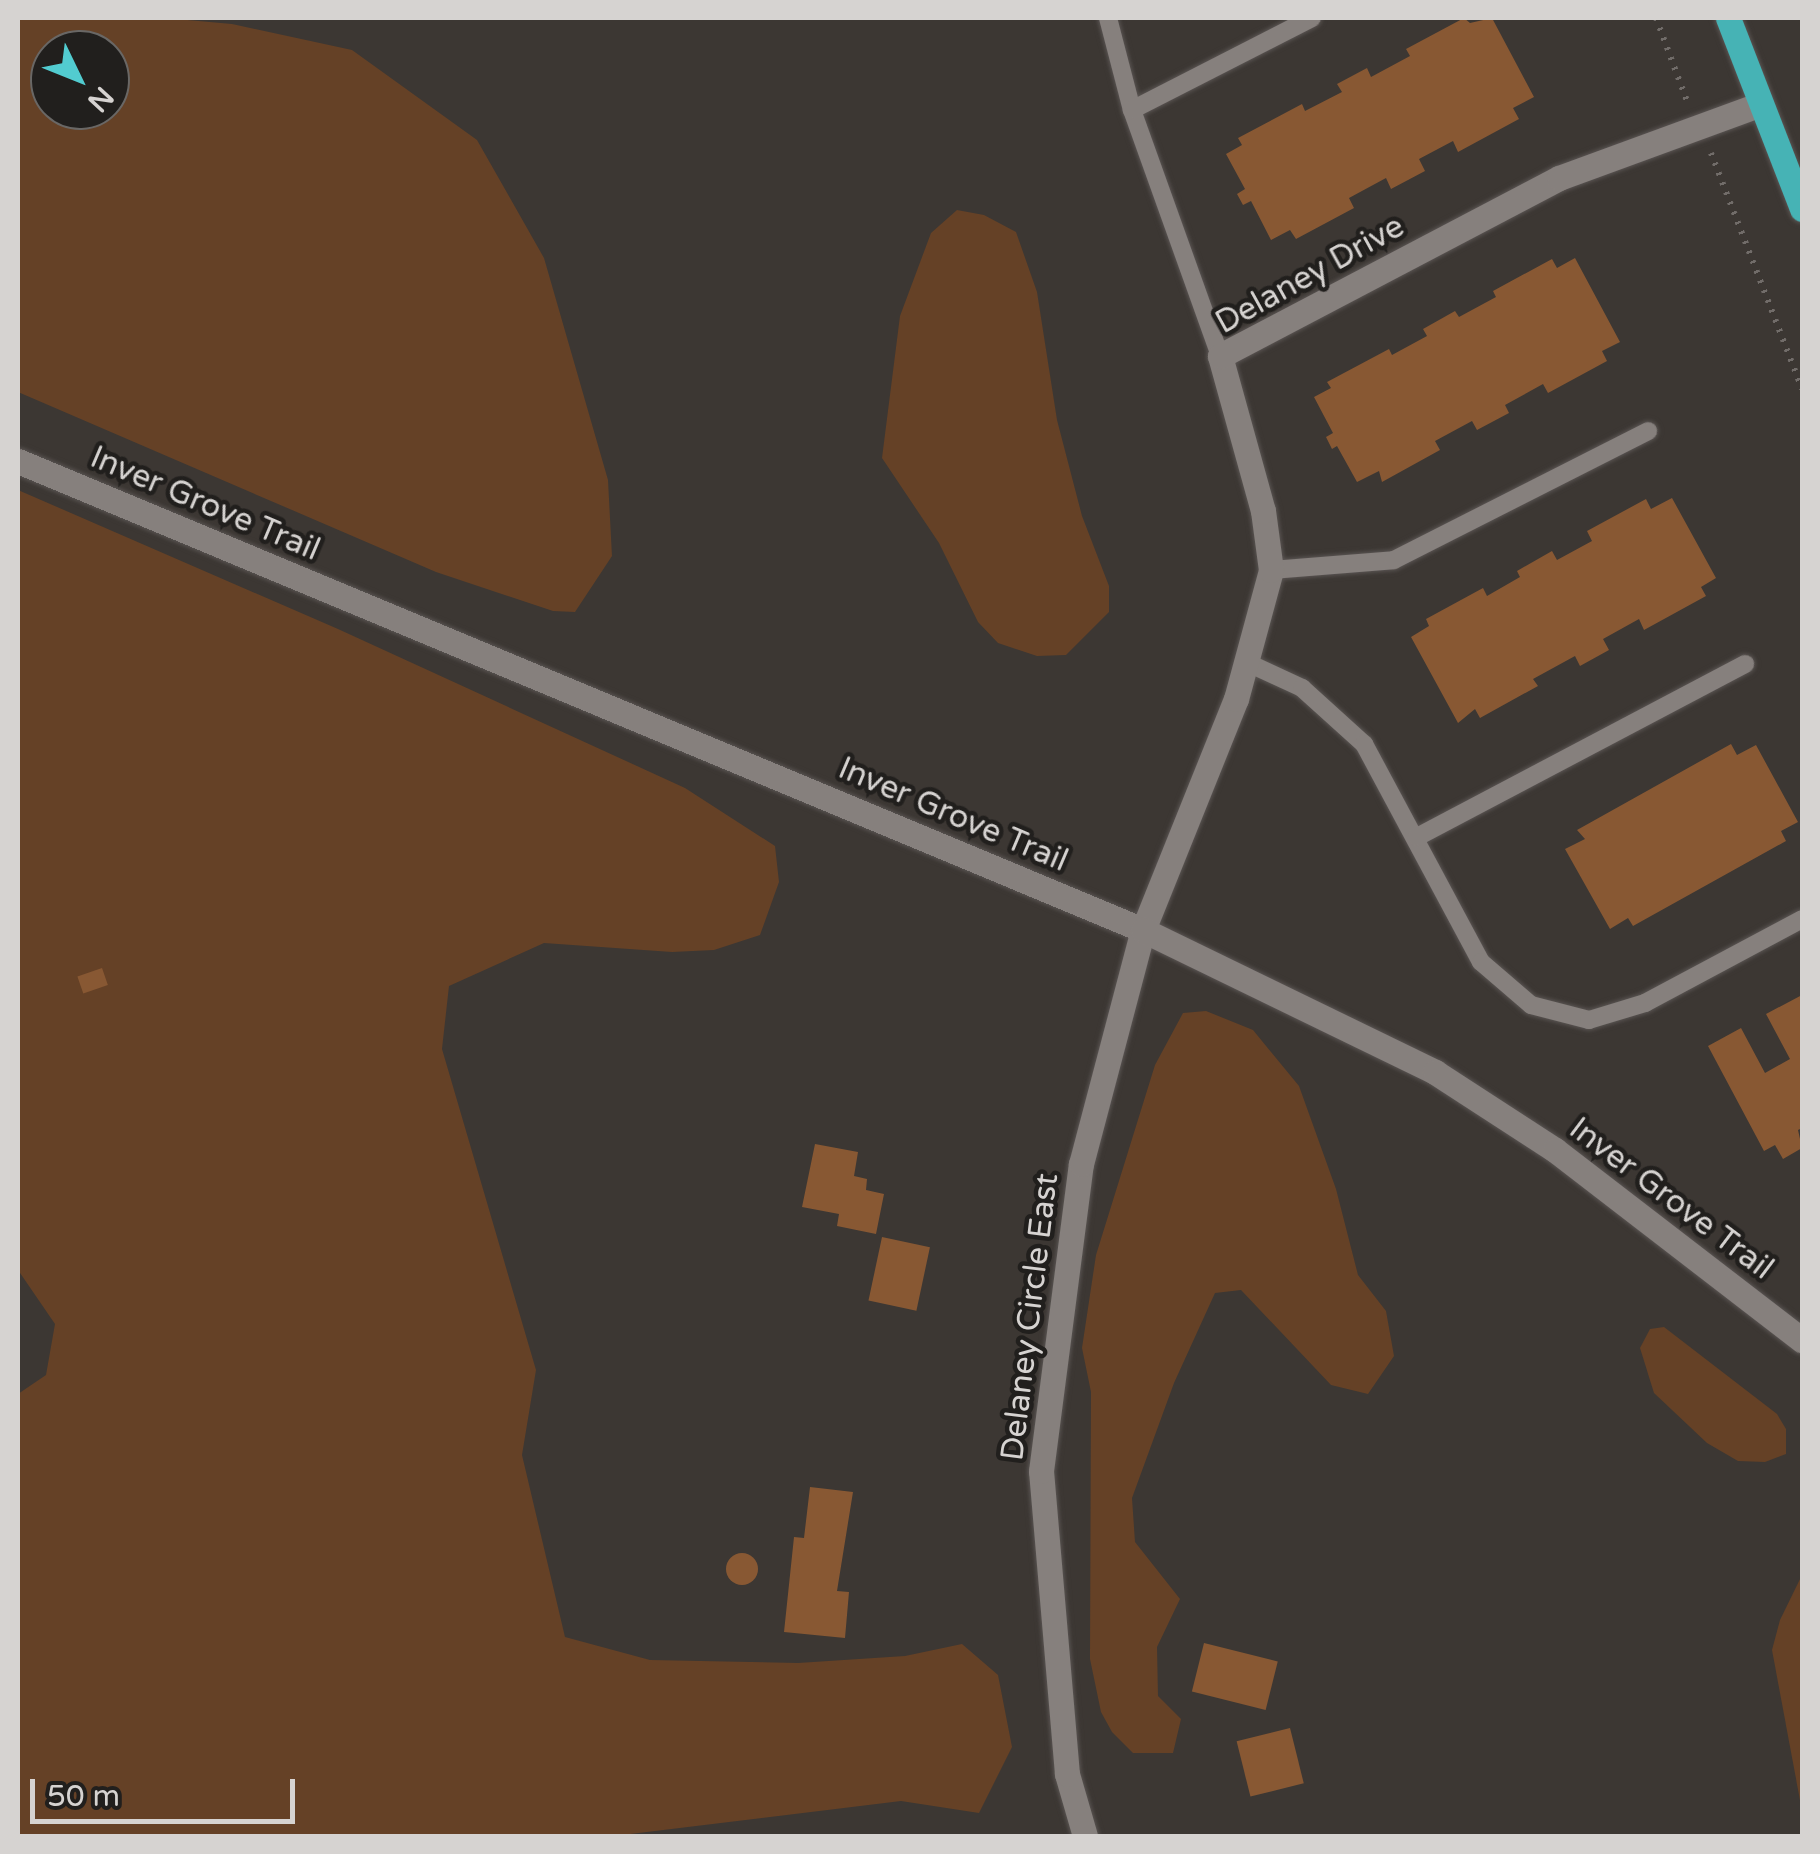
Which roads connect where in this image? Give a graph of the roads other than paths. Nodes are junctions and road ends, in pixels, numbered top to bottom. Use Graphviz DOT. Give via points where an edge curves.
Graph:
graph roads {
  1 [pos="1108,18"];
  2 [pos="1312,18"];
  3 [pos="1728,18"];
  4 [pos="1758,105"];
  5 [pos="1132,110"];
  6 [pos="1802,210"];
  7 [pos="1220,356"];
  8 [pos="1648,431"];
  9 [pos="18,461"];
  10 [pos="1270,570"];
  11 [pos="1248,663"];
  12 [pos="1745,664"];
  13 [pos="1417,837"];
  14 [pos="1802,919"];
  15 [pos="1143,930"];
  16 [pos="1802,1340"];
  17 [pos="1085,1836"];
  1 -- 5 [label="lane"];
  2 -- 5 [label="lane"];
  3 -- 4 [label="main road"];
  4 -- 6 [label="main road"];
  4 -- 7 [label="street, Delaney Drive" via="1558,178"];
  5 -- 7 [label="lane"];
  7 -- 10 [label="street, Delaney Drive" via="1264,512"];
  8 -- 10 [label="lane" via="1394,560"];
  9 -- 15 [label="street, Inver Grove Trail"];
  10 -- 11 [label="street, Delaney Drive"];
  11 -- 13 [label="lane" via="1302,688 1364,744"];
  11 -- 15 [label="street, Delaney Drive"];
  12 -- 13 [label="lane"];
  13 -- 14 [label="lane" via="1482,962 1531,1004 1589,1020 1645,1003"];
  15 -- 16 [label="street, Inver Grove Trail" via="1435,1072 1554,1150"];
  15 -- 17 [label="street, Delaney Circle East" via="1081,1164 1041,1471 1067,1774"];
}
